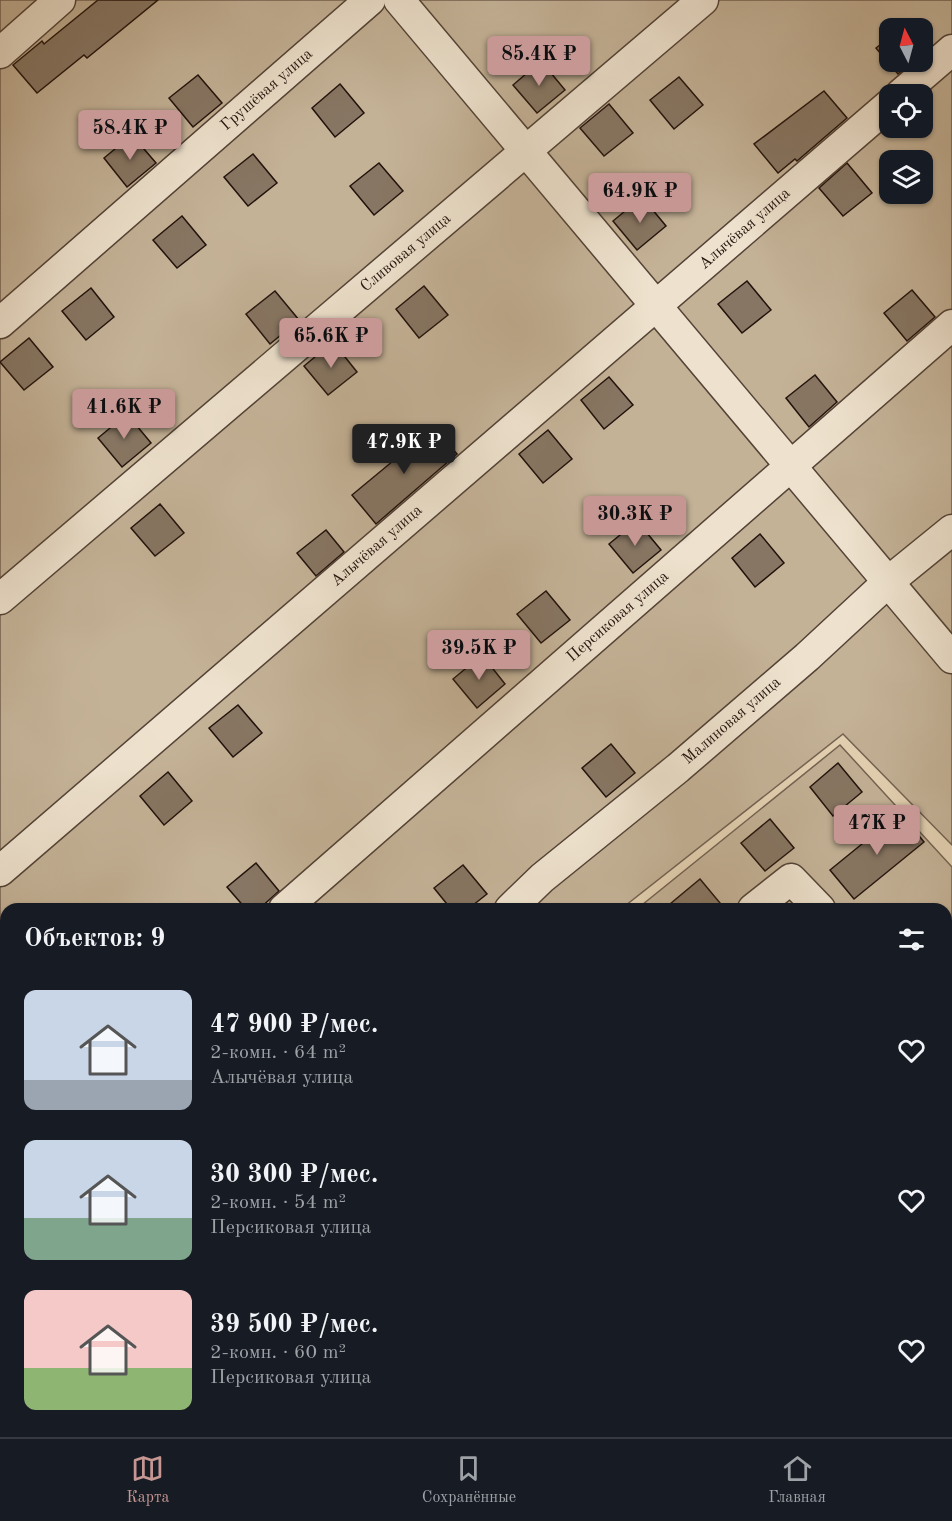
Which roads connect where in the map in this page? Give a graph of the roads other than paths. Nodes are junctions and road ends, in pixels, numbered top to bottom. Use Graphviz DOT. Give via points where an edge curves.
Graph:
graph roads {
  1 [pos="60,0"];
  2 [pos="370,0"];
  3 [pos="399,0"];
  4 [pos="703,0"];
  5 [pos="952,50"];
  6 [pos="0,52"];
  7 [pos="913,84"];
  8 [pos="879,113"];
  9 [pos="526,151"];
  10 [pos="656,306"];
  11 [pos="0,323"];
  12 [pos="952,325"];
  13 [pos="791,466"];
  14 [pos="952,530"];
  15 [pos="888,582"];
  16 [pos="0,599"];
  17 [pos="952,658"];
  18 [pos="0,871"];
  19 [pos="291,903"];
  20 [pos="516,903"];
  21 [pos="761,903"];
  22 [pos="814,903"];
  1 -- 6 [label="street"];
  2 -- 11 [label="street, Грушёвая улица"];
  3 -- 9 [label="street"];
  4 -- 9 [label="street, Сливовая улица"];
  5 -- 7 [label="street"];
  8 -- 10 [label="street, Алычёвая улица"];
  9 -- 10 [label="street"];
  9 -- 16 [label="street, Сливовая улица"];
  10 -- 13 [label="street"];
  10 -- 18 [label="street, Алычёвая улица"];
  12 -- 13 [label="street, Персиковая улица"];
  13 -- 15 [label="street"];
  13 -- 19 [label="street, Персиковая улица"];
  14 -- 15 [label="street, Малиновая улица"];
  15 -- 17 [label="street"];
  15 -- 20 [label="street, Малиновая улица" via="799,664"];
  21 -- 22 [label="street" via="791,879"];
}
